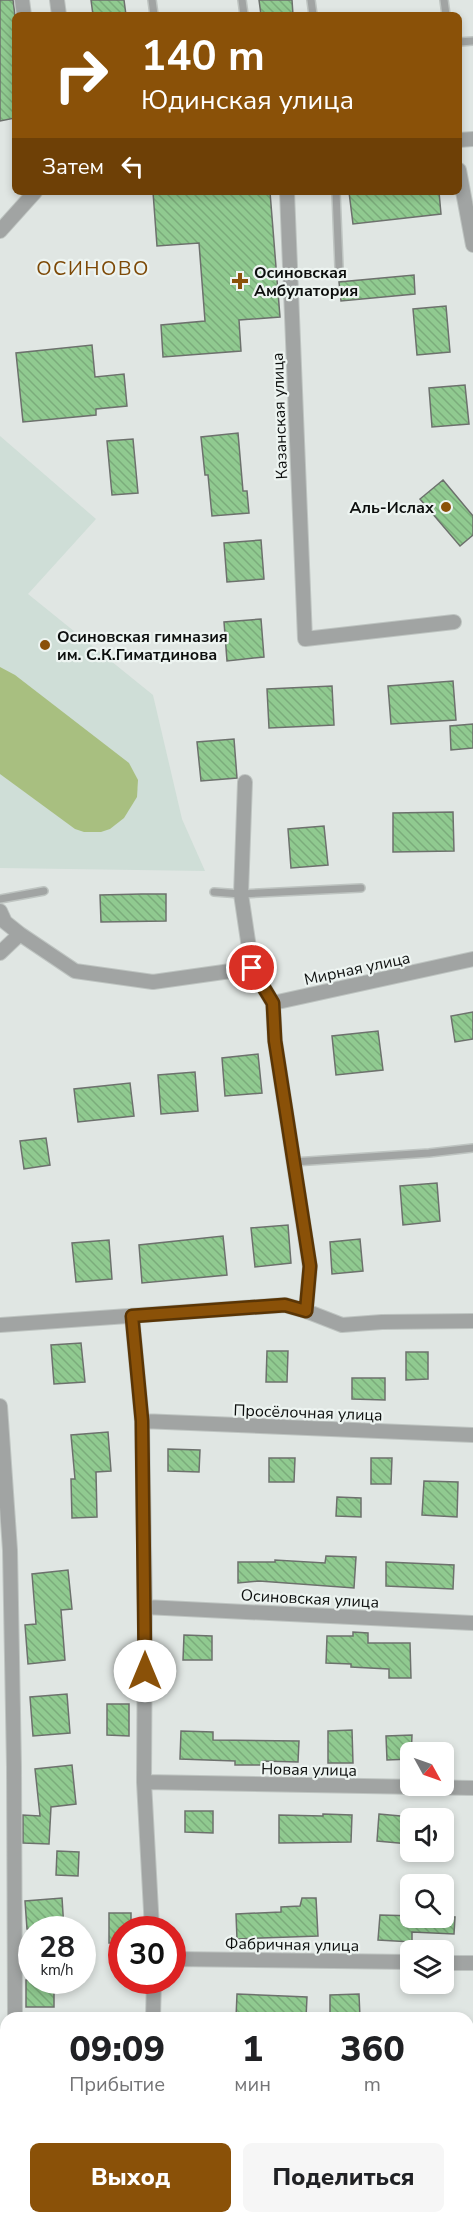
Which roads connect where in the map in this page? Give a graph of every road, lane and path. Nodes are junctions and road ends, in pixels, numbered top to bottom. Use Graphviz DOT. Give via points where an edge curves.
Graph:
graph roads {
  1 [pos="462,186"];
  2 [pos="31,195"];
  3 [pos="287,195"];
  4 [pos="336,195"];
  5 [pos="5,215"];
  6 [pos="0,231"];
  7 [pos="473,245"];
  8 [pos="339,267"];
  9 [pos="454,622"];
  10 [pos="245,782"];
  11 [pos="361,888"];
  12 [pos="44,891"];
  13 [pos="214,892"];
  14 [pos="240,894"];
  15 [pos="0,899"];
  16 [pos="0,911"];
  17 [pos="20,934"];
  18 [pos="0,953"];
  19 [pos="473,959"];
  20 [pos="252,968"];
  21 [pos="273,1003"];
  22 [pos="473,1148"];
  23 [pos="294,1161"];
  24 [pos="306,1311"];
  25 [pos="132,1316"];
  26 [pos="473,1321"];
  27 [pos="0,1325"];
  28 [pos="0,1406"];
  29 [pos="142,1421"];
  30 [pos="473,1435"];
  31 [pos="145,1607"];
  32 [pos="473,1623"];
  33 [pos="144,1782"];
  34 [pos="473,1788"];
  35 [pos="151,1916"];
  36 [pos="186,1959"];
  37 [pos="400,1962"];
  38 [pos="454,1963"];
  39 [pos="473,1963"];
  40 [pos="154,1994"];
  41 [pos="15,2012"];
  42 [pos="153,2012"];
  1 -- 7 [label="street"];
  2 -- 5 [label="street"];
  3 -- 9 [label="street, Казанская улица" via="305,639"];
  4 -- 8 [label="lane"];
  5 -- 6 [label="street"];
  10 -- 14 [label="street"];
  11 -- 14 [label="lane"];
  12 -- 15 [label="lane"];
  13 -- 14 [label="lane"];
  14 -- 20 [label="street"];
  16 -- 17 [label="street" via="5,922"];
  17 -- 18 [label="street"];
  17 -- 20 [label="street" via="75,971 153,982"];
  19 -- 21 [label="street, Мирная улица"];
  20 -- 21 [label="street"];
  21 -- 23 [label="street" via="275,1041"];
  22 -- 23 [label="lane"];
  23 -- 24 [label="street" via="310,1266"];
  24 -- 25 [label="street" via="285,1305"];
  24 -- 26 [label="street" via="342,1325"];
  25 -- 27 [label="street"];
  25 -- 29 [label="street"];
  28 -- 41 [label="street" via="10,1550"];
  29 -- 30 [label="street, Просёлочная улица"];
  29 -- 31 [label="street"];
  31 -- 32 [label="street, Осиновская улица"];
  31 -- 33 [label="street"];
  33 -- 34 [label="street, Новая улица"];
  33 -- 35 [label="street"];
  36 -- 37 [label="street, Фабричная улица"];
  38 -- 39 [label="street"];
  40 -- 42 [label="street"];
}
